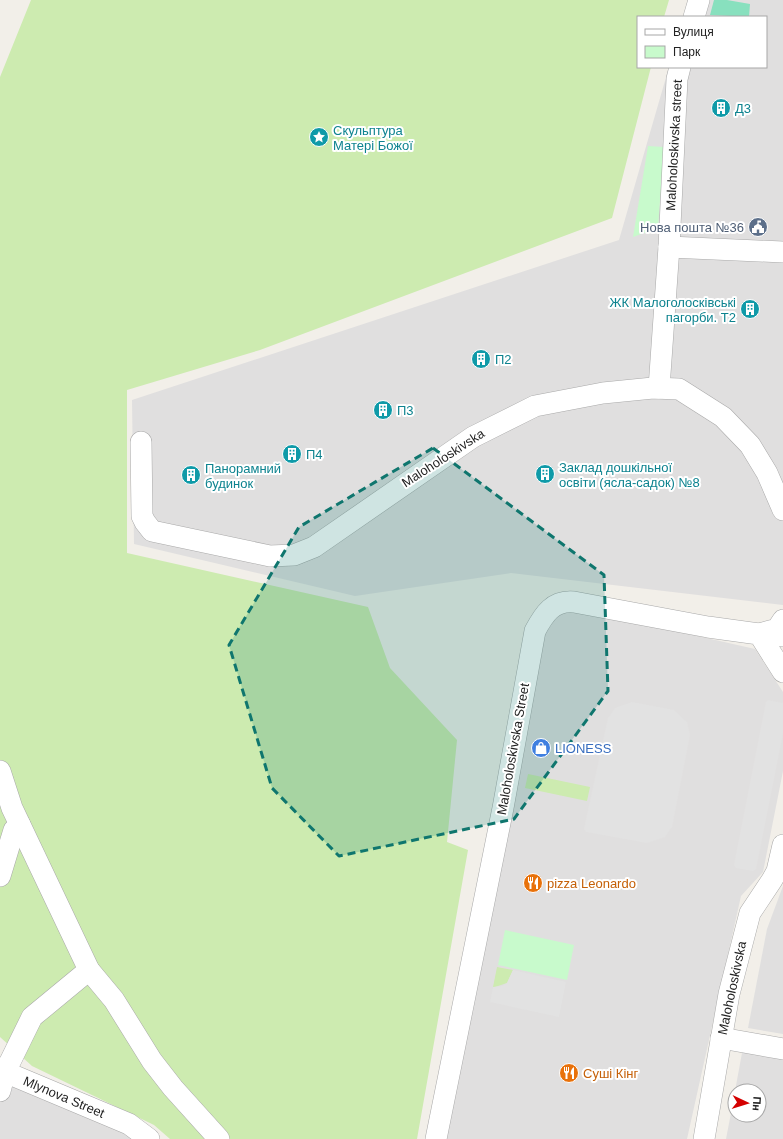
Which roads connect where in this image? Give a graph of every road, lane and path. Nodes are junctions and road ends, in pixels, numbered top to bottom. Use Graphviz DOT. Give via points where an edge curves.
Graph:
graph roads {
  1 [pos="699,0"];
  2 [pos="694,16"];
  3 [pos="680,68"];
  4 [pos="669,247"];
  5 [pos="783,252"];
  6 [pos="659,388"];
  7 [pos="141,442"];
  8 [pos="783,510"];
  9 [pos="783,620"];
  10 [pos="759,634"];
  11 [pos="783,636"];
  12 [pos="783,672"];
  13 [pos="0,771"];
  14 [pos="20,825"];
  15 [pos="783,845"];
  16 [pos="0,876"];
  17 [pos="89,970"];
  18 [pos="721,1038"];
  19 [pos="783,1049"];
  20 [pos="2,1077"];
  21 [pos="149,1139"];
  22 [pos="219,1139"];
  23 [pos="436,1139"];
  24 [pos="704,1139"];
  1 -- 2 [label="street"];
  3 -- 4 [label="street, Maloholoskivska street" via="677,79"];
  4 -- 5 [label="street"];
  4 -- 6 [label="street, Maloholoskivska street"];
  6 -- 7 [label="street, Maloholoskivska" via="603,393 535,406 473,437 314,547 294,555 270,556 152,531 142,516"];
  6 -- 8 [label="street, Maloholoskivska" via="679,389 723,417 750,445 767,473"];
  9 -- 10 [label="street" via="777,629"];
  10 -- 11 [label="street"];
  10 -- 12 [label="street"];
  10 -- 23 [label="street, Maloholoskivska Street" via="574,602 560,602 543,615 535,631 503,808"];
  13 -- 14 [label="street"];
  14 -- 16 [label="street" via="14,830"];
  14 -- 17 [label="street"];
  15 -- 18 [label="street, Maloholoskivska" via="774,876 750,913 729,994"];
  17 -- 20 [label="street" via="32,1017"];
  17 -- 22 [label="street" via="114,1000 152,1061"];
  18 -- 19 [label="street"];
  18 -- 24 [label="street, Maloholoskivska"];
  20 -- 21 [label="street, Mlynova Street" via="128,1124"];
}
